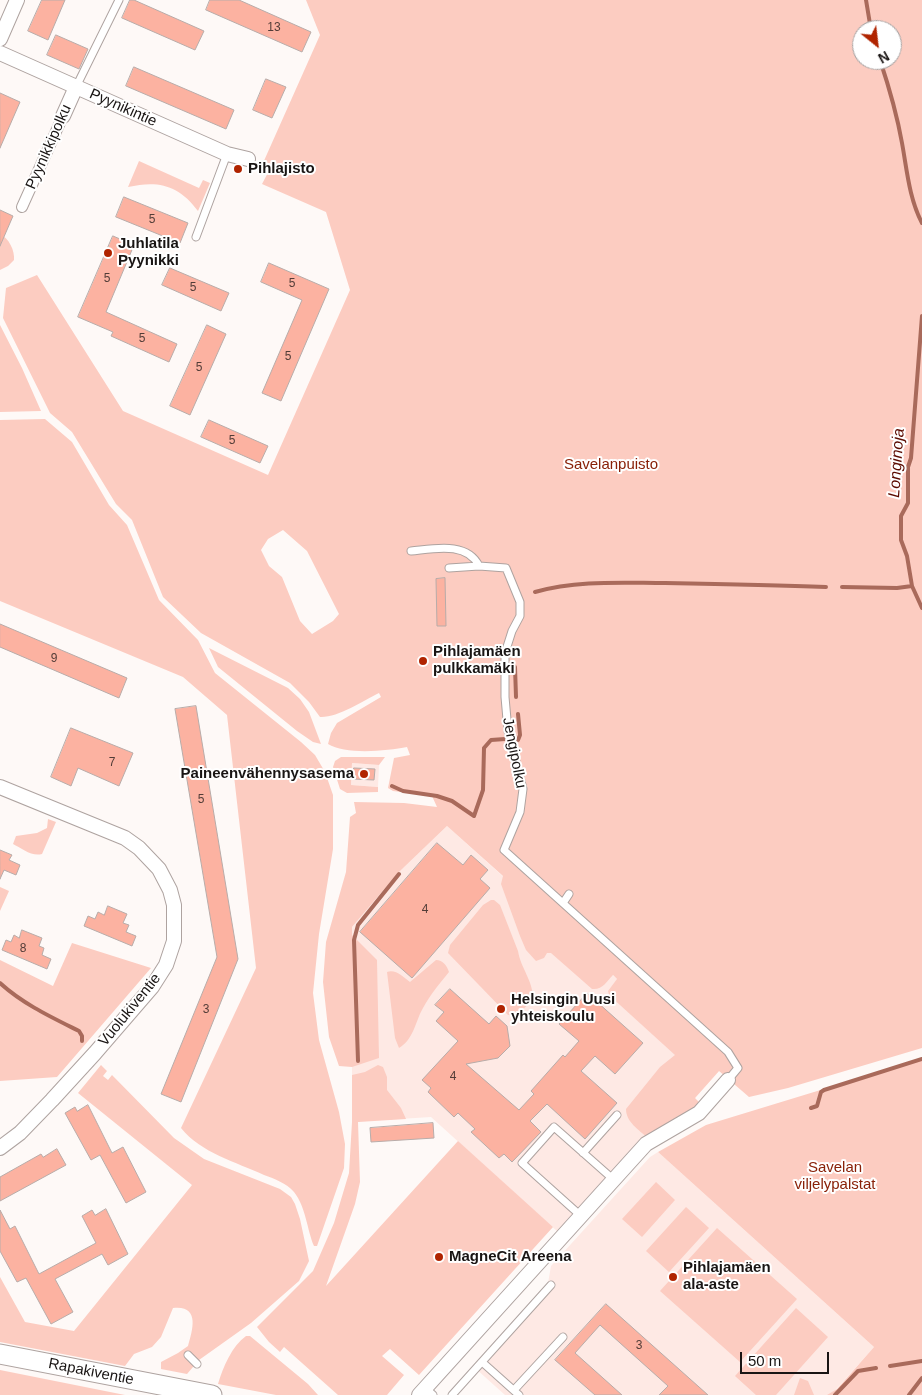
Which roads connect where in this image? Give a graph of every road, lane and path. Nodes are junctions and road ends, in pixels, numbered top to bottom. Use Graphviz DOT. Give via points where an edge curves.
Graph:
graph roads {
  1 [pos="17,0"];
  2 [pos="119,0"];
  3 [pos="0,39"];
  4 [pos="0,54"];
  5 [pos="76,87"];
  6 [pos="63,116"];
  7 [pos="227,154"];
  8 [pos="248,159"];
  9 [pos="22,207"];
  10 [pos="196,237"];
  11 [pos="411,551"];
  12 [pos="479,566"];
  13 [pos="448,568"];
  14 [pos="0,787"];
  15 [pos="569,894"];
  16 [pos="562,903"];
  17 [pos="728,1080"];
  18 [pos="617,1115"];
  19 [pos="0,1148"];
  20 [pos="583,1153"];
  21 [pos="614,1180"];
  22 [pos="581,1216"];
  23 [pos="551,1285"];
  24 [pos="563,1337"];
  25 [pos="0,1354"];
  26 [pos="188,1355"];
  27 [pos="482,1362"];
  28 [pos="198,1364"];
  29 [pos="426,1393"];
  30 [pos="516,1393"];
  31 [pos="212,1395"];
  32 [pos="452,1395"];
  1 -- 3 [label="street"];
  2 -- 5 [label="lane"];
  4 -- 5 [label="street, Pyynikintie"];
  5 -- 6 [label="street, Pyynikkipolku"];
  5 -- 7 [label="street, Pyynikintie"];
  6 -- 9 [label="street, Pyynikkipolku"];
  7 -- 8 [label="street, Pyynikintie"];
  7 -- 10 [label="lane"];
  11 -- 12 [label="lane" via="446,547 467,553"];
  12 -- 13 [label="lane"];
  12 -- 16 [label="lane, Jengipolku" via="506,568 520,602 520,616 505,653 505,697 508,731 523,789 520,812 504,850"];
  14 -- 19 [label="street, Vuolukiventie" via="125,838 139,848 159,869 170,890 174,905 174,940 166,965 152,987 52,1100 20,1133"];
  15 -- 16 [label="lane"];
  16 -- 17 [label="lane" via="728,1052 738,1068"];
  17 -- 21 [label="street" via="698,1112 646,1144"];
  18 -- 20 [label="lane"];
  20 -- 21 [label="lane"];
  20 -- 22 [label="lane" via="554,1127 522,1163"];
  21 -- 22 [label="street"];
  22 -- 29 [label="street"];
  23 -- 27 [label="lane"];
  24 -- 30 [label="lane"];
  25 -- 31 [label="main road, Rapakiventie"];
  26 -- 28 [label="lane"];
  27 -- 30 [label="lane"];
  27 -- 32 [label="lane"];
}
